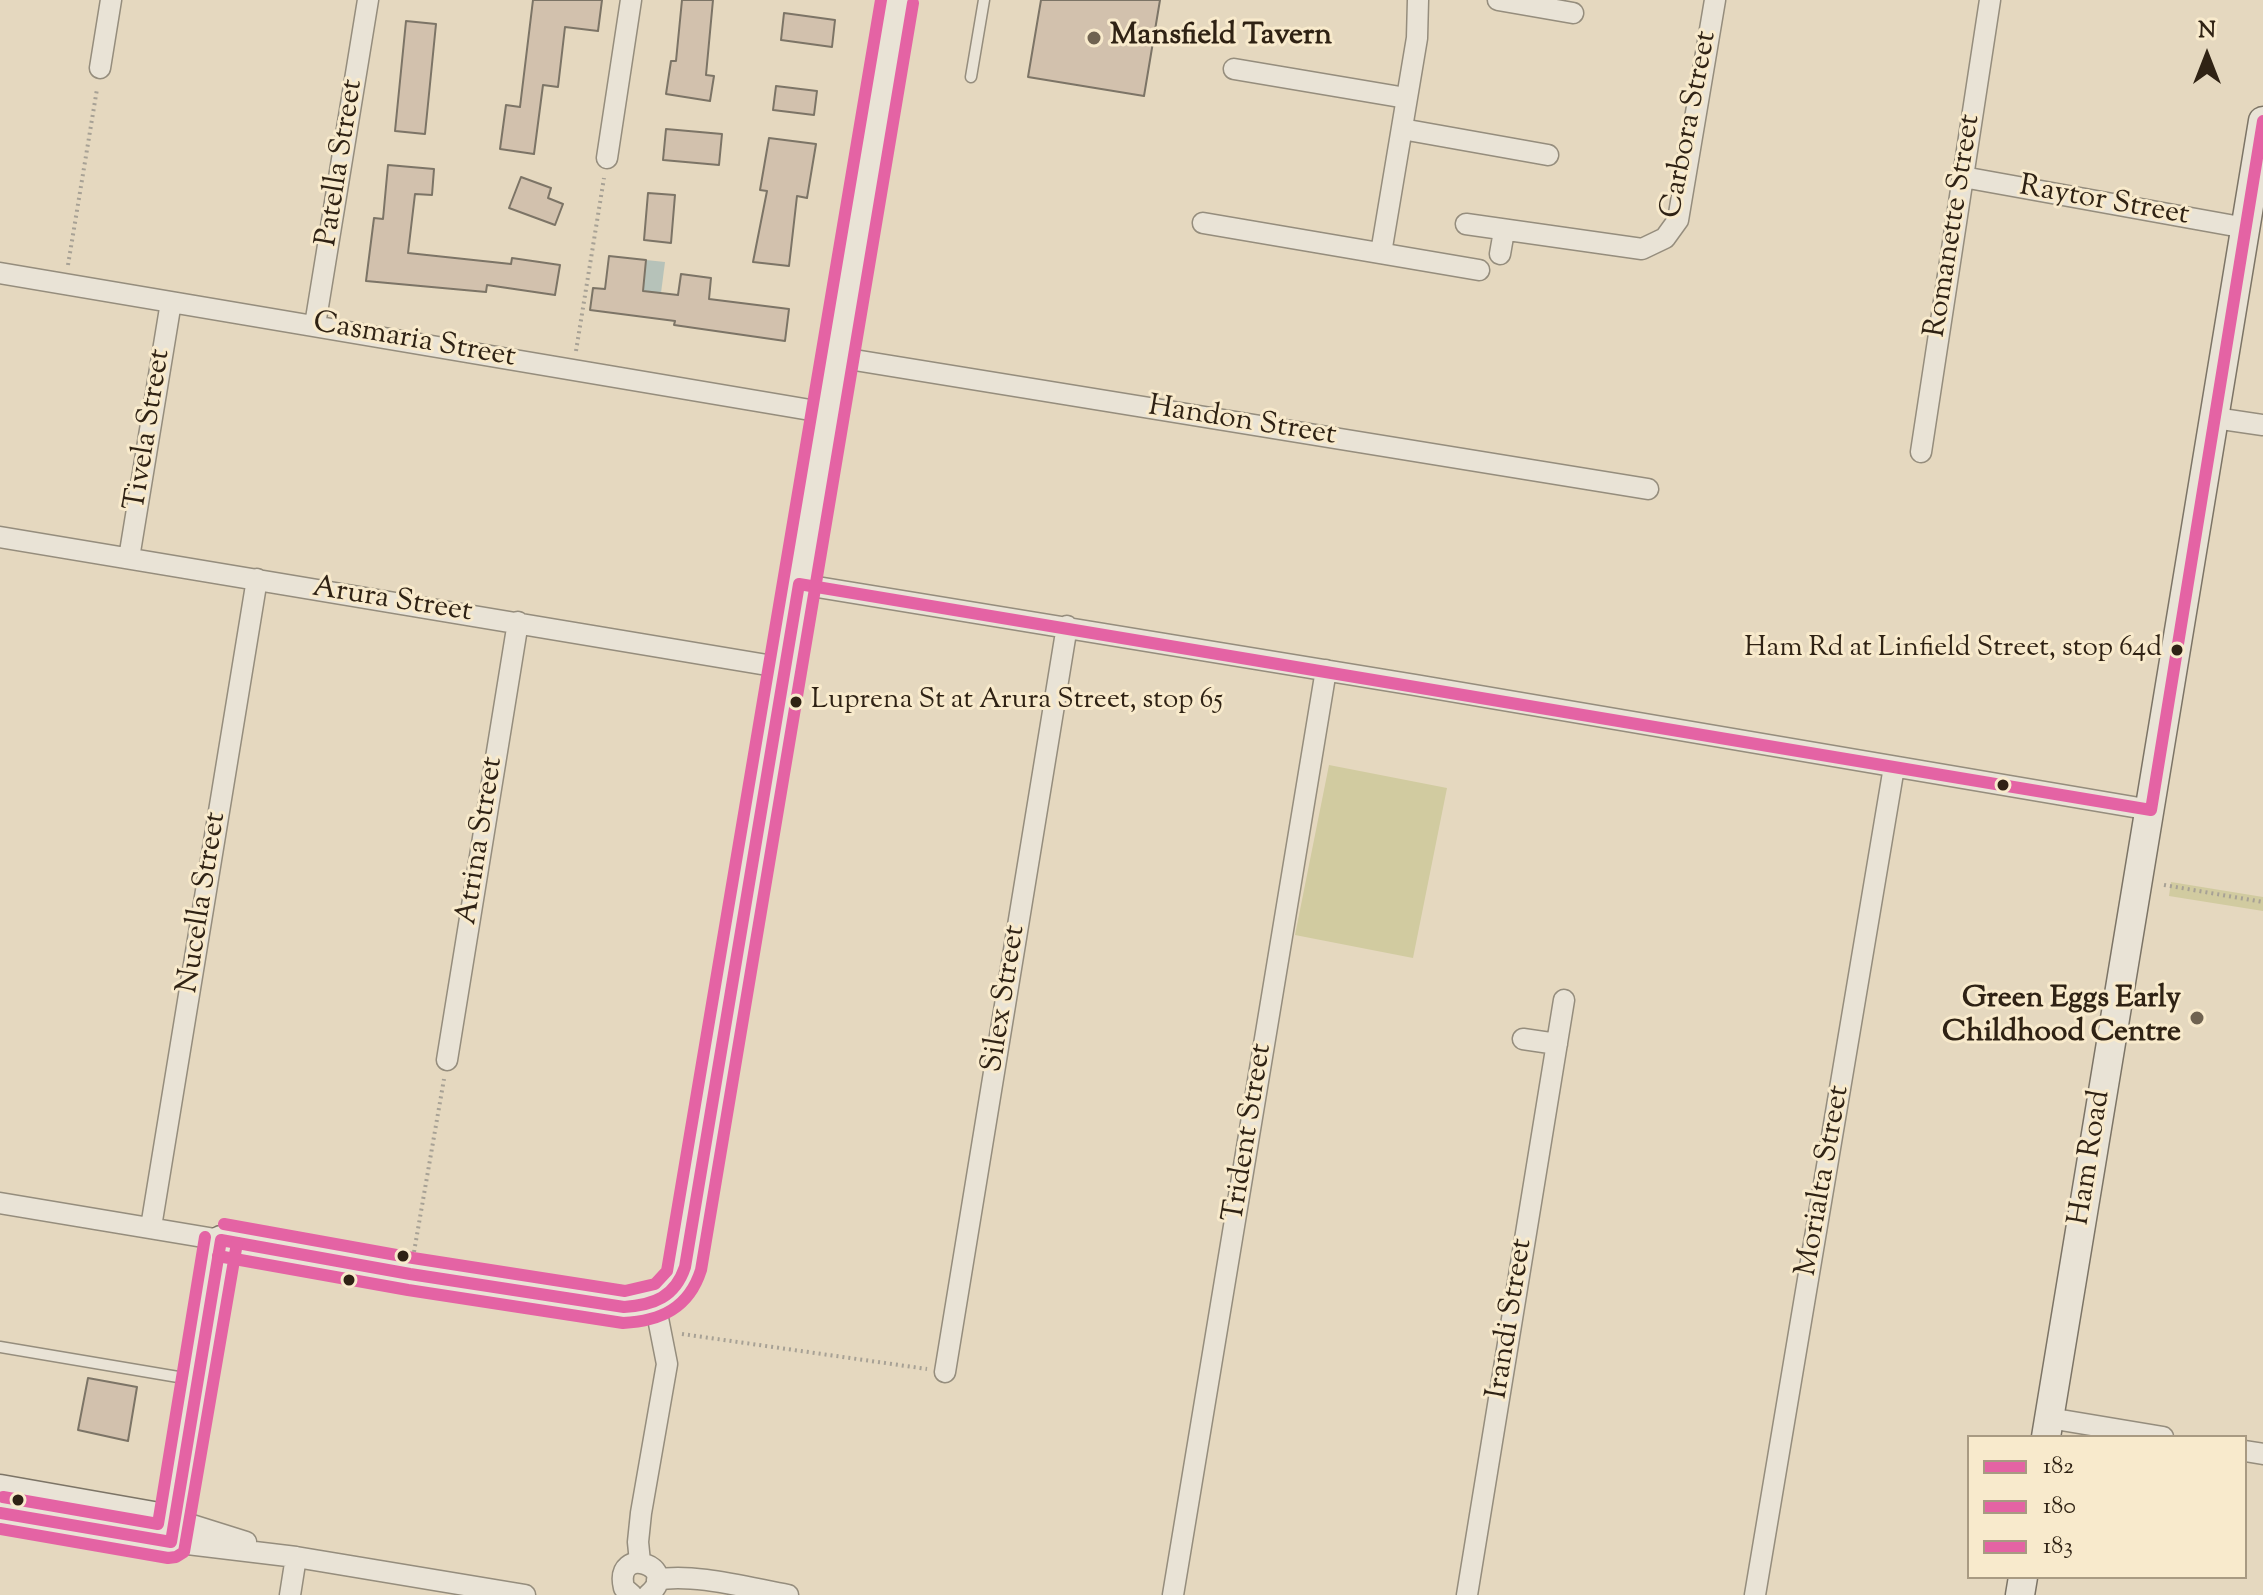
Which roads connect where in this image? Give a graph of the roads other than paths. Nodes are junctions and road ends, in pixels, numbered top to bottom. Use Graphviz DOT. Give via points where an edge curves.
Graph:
graph roads {
  1 [pos="111,0"];
  2 [pos="368,0"];
  3 [pos="631,0"];
  4 [pos="897,0"];
  5 [pos="984,0"];
  6 [pos="1418,0"];
  7 [pos="1498,0"];
  8 [pos="1715,0"];
  9 [pos="1990,0"];
  10 [pos="1573,13"];
  11 [pos="100,68"];
  12 [pos="1234,69"];
  13 [pos="971,77"];
  14 [pos="1406,98"];
  15 [pos="2263,121"];
  16 [pos="1402,129"];
  17 [pos="1548,155"];
  18 [pos="607,158"];
  19 [pos="1963,177"];
  20 [pos="1203,223"];
  21 [pos="1466,224"];
  22 [pos="2246,228"];
  23 [pos="1504,231"];
  24 [pos="1381,253"];
  25 [pos="1500,254"];
  26 [pos="1479,270"];
  27 [pos="0,273"];
  28 [pos="171,302"];
  29 [pos="315,325"];
  30 [pos="836,357"];
  31 [pos="828,413"];
  32 [pos="2215,418"];
  33 [pos="2263,425"];
  34 [pos="1921,452"];
  35 [pos="1648,489"];
  36 [pos="0,537"];
  37 [pos="129,558"];
  38 [pos="257,579"];
  39 [pos="799,584"];
  40 [pos="518,622"];
  41 [pos="1067,626"];
  42 [pos="785,668"];
  43 [pos="1326,670"];
  44 [pos="1894,767"];
  45 [pos="2151,810"];
  46 [pos="1564,1000"];
  47 [pos="1523,1039"];
  48 [pos="1557,1044"];
  49 [pos="447,1060"];
  50 [pos="0,1203"];
  51 [pos="151,1227"];
  52 [pos="221,1240"];
  53 [pos="655,1303"];
  54 [pos="0,1347"];
  55 [pos="945,1372"];
  56 [pos="198,1380"];
  57 [pos="2047,1427"];
  58 [pos="2140,1435"];
  59 [pos="0,1489"];
  60 [pos="0,1513"];
  61 [pos="174,1531"];
  62 [pos="296,1557"];
  63 [pos="640,1562"];
  64 [pos="637,1591"];
  65 [pos="290,1595"];
  66 [pos="525,1595"];
  67 [pos="788,1595"];
  68 [pos="1173,1595"];
  69 [pos="1467,1595"];
  70 [pos="1755,1595"];
  1 -- 11 [label="street"];
  2 -- 29 [label="street, Patella Street"];
  3 -- 18 [label="street"];
  4 -- 30 [label="street"];
  5 -- 13 [label="lane"];
  6 -- 14 [label="street"];
  7 -- 10 [label="street"];
  8 -- 23 [label="street, Carbora Street" via="1678,220 1665,238 1642,249"];
  9 -- 19 [label="street, Romanette Street"];
  12 -- 14 [label="street"];
  14 -- 16 [label="street"];
  15 -- 22 [label="street, Ham Road"];
  16 -- 17 [label="street"];
  16 -- 24 [label="street"];
  19 -- 22 [label="street, Raytor Street"];
  19 -- 34 [label="street, Romanette Street"];
  20 -- 24 [label="street"];
  21 -- 23 [label="street, Carbora Street"];
  22 -- 32 [label="street, Ham Road"];
  23 -- 25 [label="street"];
  24 -- 26 [label="street"];
  27 -- 28 [label="street, Casmaria Street"];
  28 -- 29 [label="street, Casmaria Street"];
  28 -- 37 [label="street, Tivela Street"];
  29 -- 31 [label="street, Casmaria Street"];
  30 -- 31 [label="street"];
  30 -- 35 [label="street, Handon Street"];
  31 -- 39 [label="street"];
  32 -- 33 [label="street"];
  32 -- 45 [label="street, Ham Road"];
  36 -- 37 [label="street, Arura Street"];
  37 -- 38 [label="street, Arura Street"];
  38 -- 40 [label="street, Arura Street"];
  38 -- 51 [label="street, Nucella Street"];
  39 -- 41 [label="street"];
  39 -- 42 [label="street"];
  40 -- 42 [label="street, Arura Street"];
  40 -- 49 [label="street, Atrina Street"];
  41 -- 43 [label="street"];
  41 -- 55 [label="street, Silex Street"];
  42 -- 53 [label="street" via="685,1267 679,1285"];
  43 -- 44 [label="street"];
  43 -- 68 [label="street, Trident Street"];
  44 -- 45 [label="street"];
  44 -- 70 [label="street, Morialta Street"];
  45 -- 57 [label="street, Ham Road"];
  46 -- 48 [label="street, Irandi Street"];
  47 -- 48 [label="street"];
  48 -- 69 [label="street, Irandi Street"];
  50 -- 51 [label="street"];
  51 -- 52 [label="street"];
  52 -- 53 [label="street" via="624,1307"];
  52 -- 56 [label="street"];
  53 -- 63 [label="street" via="667,1364 641,1513"];
  54 -- 56 [label="lane"];
  56 -- 61 [label="street"];
  57 -- 58 [label="street"];
  59 -- 61 [label="street"];
  60 -- 61 [label="street"];
  61 -- 62 [label="street"];
  62 -- 65 [label="street"];
  62 -- 66 [label="street"];
  63 -- 64 [label="street" via="650,1566"];
  63 -- 64 [label="street" via="623,1576 624,1588"];
  64 -- 67 [label="street" via="668,1577"];
}
